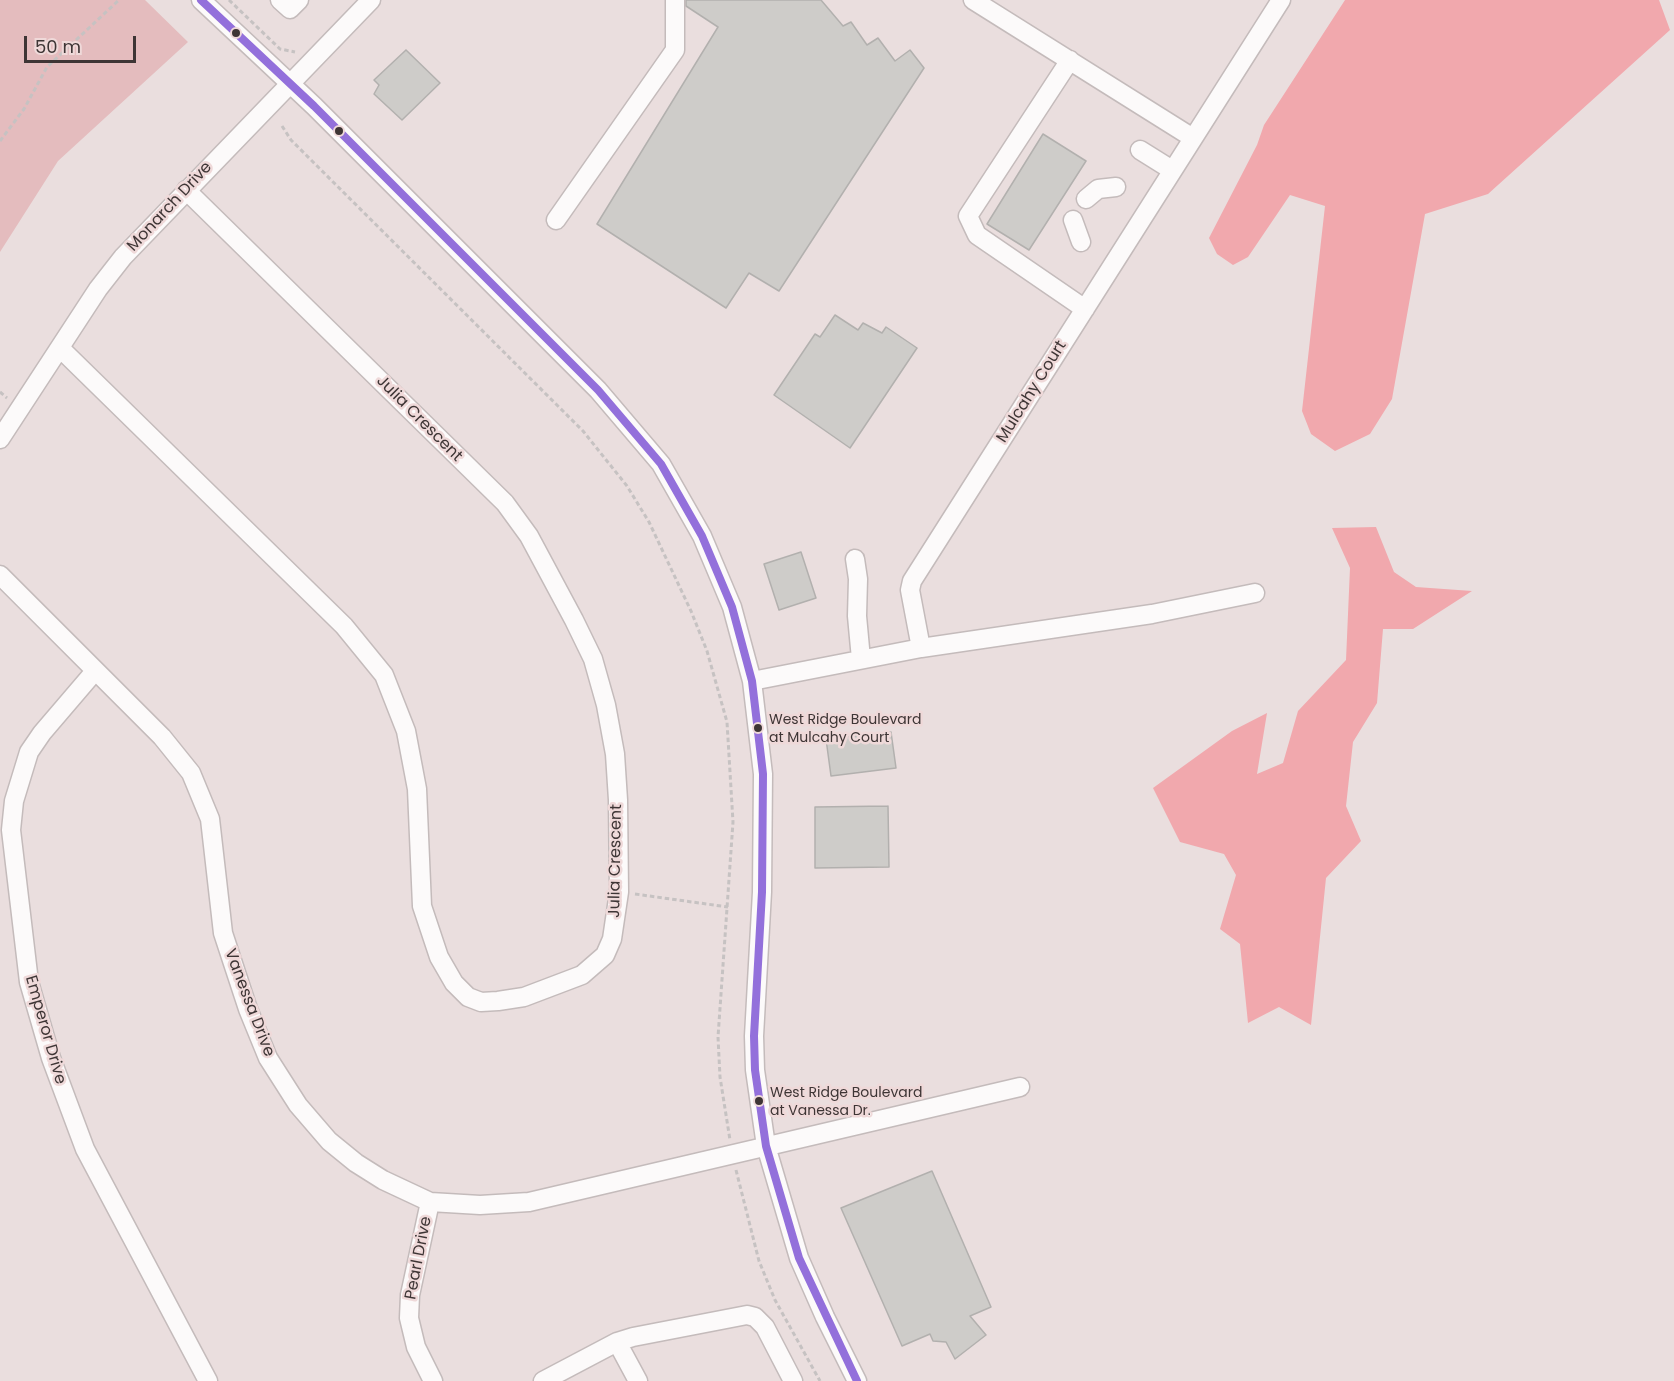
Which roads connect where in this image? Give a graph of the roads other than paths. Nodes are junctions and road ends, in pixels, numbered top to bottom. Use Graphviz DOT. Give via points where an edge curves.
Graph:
graph roads {
  1 [pos="201,0"];
  2 [pos="280,0"];
  3 [pos="299,0"];
  4 [pos="371,0"];
  5 [pos="675,0"];
  6 [pos="974,0"];
  7 [pos="1281,0"];
  8 [pos="1070,60"];
  9 [pos="290,83"];
  10 [pos="1193,138"];
  11 [pos="1140,150"];
  12 [pos="1172,170"];
  13 [pos="1116,187"];
  14 [pos="186,190"];
  15 [pos="1086,199"];
  16 [pos="556,220"];
  17 [pos="1073,220"];
  18 [pos="1081,242"];
  19 [pos="1085,309"];
  20 [pos="60,348"];
  21 [pos="0,439"];
  22 [pos="855,559"];
  23 [pos="0,575"];
  24 [pos="1255,593"];
  25 [pos="921,648"];
  26 [pos="861,659"];
  27 [pos="95,671"];
  28 [pos="752,681"];
  29 [pos="1020,1087"];
  30 [pos="766,1146"];
  31 [pos="430,1202"];
  32 [pos="617,1342"];
  33 [pos="208,1381"];
  34 [pos="433,1381"];
  35 [pos="543,1381"];
  36 [pos="638,1381"];
  37 [pos="794,1381"];
  38 [pos="858,1381"];
  1 -- 9 [label="street"];
  2 -- 3 [label="street" via="290,9"];
  4 -- 9 [label="street, Monarch Drive"];
  5 -- 16 [label="street" via="675,50"];
  6 -- 8 [label="street"];
  7 -- 10 [label="street, Mulcahy Court"];
  8 -- 10 [label="street"];
  8 -- 19 [label="street" via="968,216 977,235"];
  9 -- 14 [label="street, Monarch Drive"];
  9 -- 28 [label="street" via="598,390 661,464 702,536 728,597"];
  10 -- 12 [label="street, Mulcahy Court"];
  11 -- 12 [label="street"];
  12 -- 19 [label="street, Mulcahy Court"];
  13 -- 15 [label="street" via="1098,189"];
  14 -- 20 [label="street, Monarch Drive" via="123,257"];
  14 -- 20 [label="street, Julia Crescent" via="505,503 529,536 593,659 606,705 618,788 619,892 612,939 605,955 582,975 556,987 498,1001 481,1002 468,997 454,983 439,957 422,906 417,789 406,731 384,675 344,626"];
  17 -- 18 [label="street"];
  19 -- 25 [label="street, Mulcahy Court" via="912,581 909,590"];
  20 -- 21 [label="street, Monarch Drive"];
  22 -- 26 [label="street"];
  23 -- 27 [label="street, Vanessa Drive"];
  24 -- 25 [label="street" via="1152,614"];
  25 -- 26 [label="street"];
  26 -- 28 [label="street"];
  27 -- 31 [label="street, Vanessa Drive" via="176,752 200,792 210,819 218,904 232,963 268,1058 298,1105 329,1141 383,1180"];
  27 -- 33 [label="street, Emperor Drive" via="29,752 14,801 11,830 29,982 51,1058 85,1149"];
  28 -- 30 [label="street" via="763,790 755,1070"];
  29 -- 30 [label="street, Vanessa Drive"];
  30 -- 31 [label="street, Vanessa Drive" via="529,1202"];
  30 -- 38 [label="street" via="800,1258"];
  31 -- 34 [label="street, Pearl Drive" via="410,1295 409,1318 416,1347"];
  32 -- 35 [label="street"];
  32 -- 36 [label="street"];
  32 -- 37 [label="street" via="751,1316 765,1327"];
}
